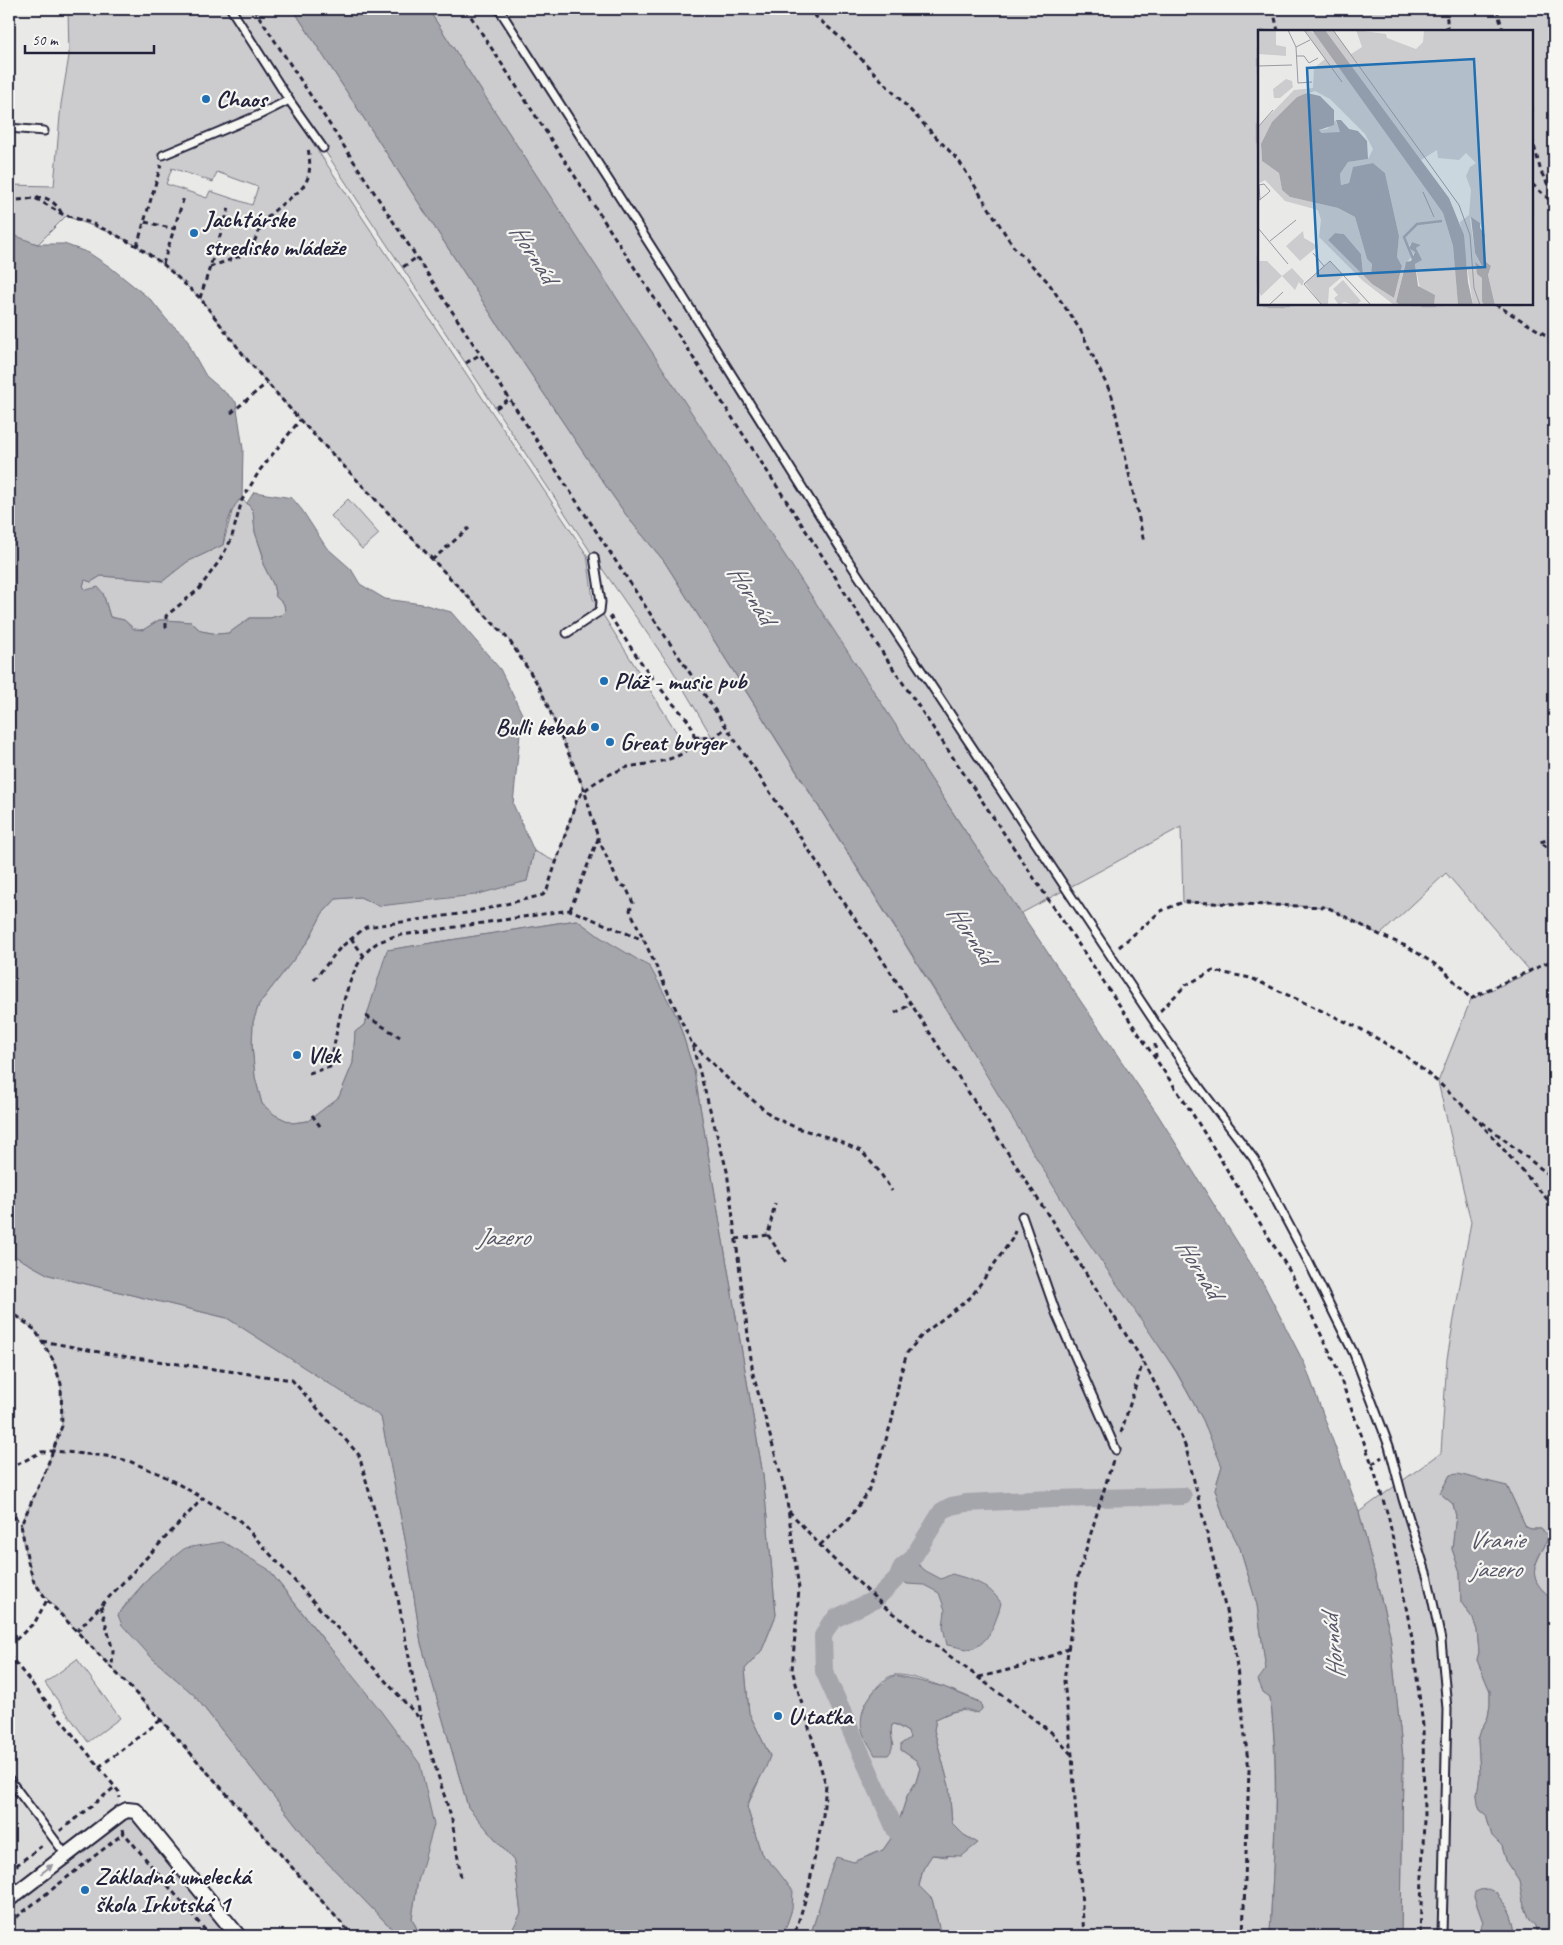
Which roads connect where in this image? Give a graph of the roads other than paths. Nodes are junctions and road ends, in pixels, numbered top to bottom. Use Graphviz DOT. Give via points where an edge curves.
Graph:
graph roads {
  1 [pos="231,9"];
  2 [pos="499,9"];
  3 [pos="289,100"];
  4 [pos="9,128"];
  5 [pos="44,131"];
  6 [pos="323,148"];
  7 [pos="163,155"];
  8 [pos="594,556"];
  9 [pos="567,633"];
  10 [pos="1022,1216"];
  11 [pos="1116,1450"];
  12 [pos="9,1780"];
  13 [pos="66,1855"];
  14 [pos="9,1899"];
  15 [pos="238,1936"];
  16 [pos="1442,1936"];
  1 -- 3 [label="lane"];
  2 -- 16 [label="lane" via="844,554 1152,1018 1254,1159 1354,1354 1389,1446 1428,1579 1441,1640 1447,1709"];
  3 -- 6 [label="lane"];
  3 -- 7 [label="lane"];
  4 -- 5 [label="lane"];
  8 -- 9 [label="lane" via="600,611"];
  10 -- 11 [label="lane" via="1056,1313"];
  12 -- 13 [label="lane"];
  14 -- 13 [label="street, one-way"];
  13 -- 15 [label="street" via="127,1810 136,1811"];
}
